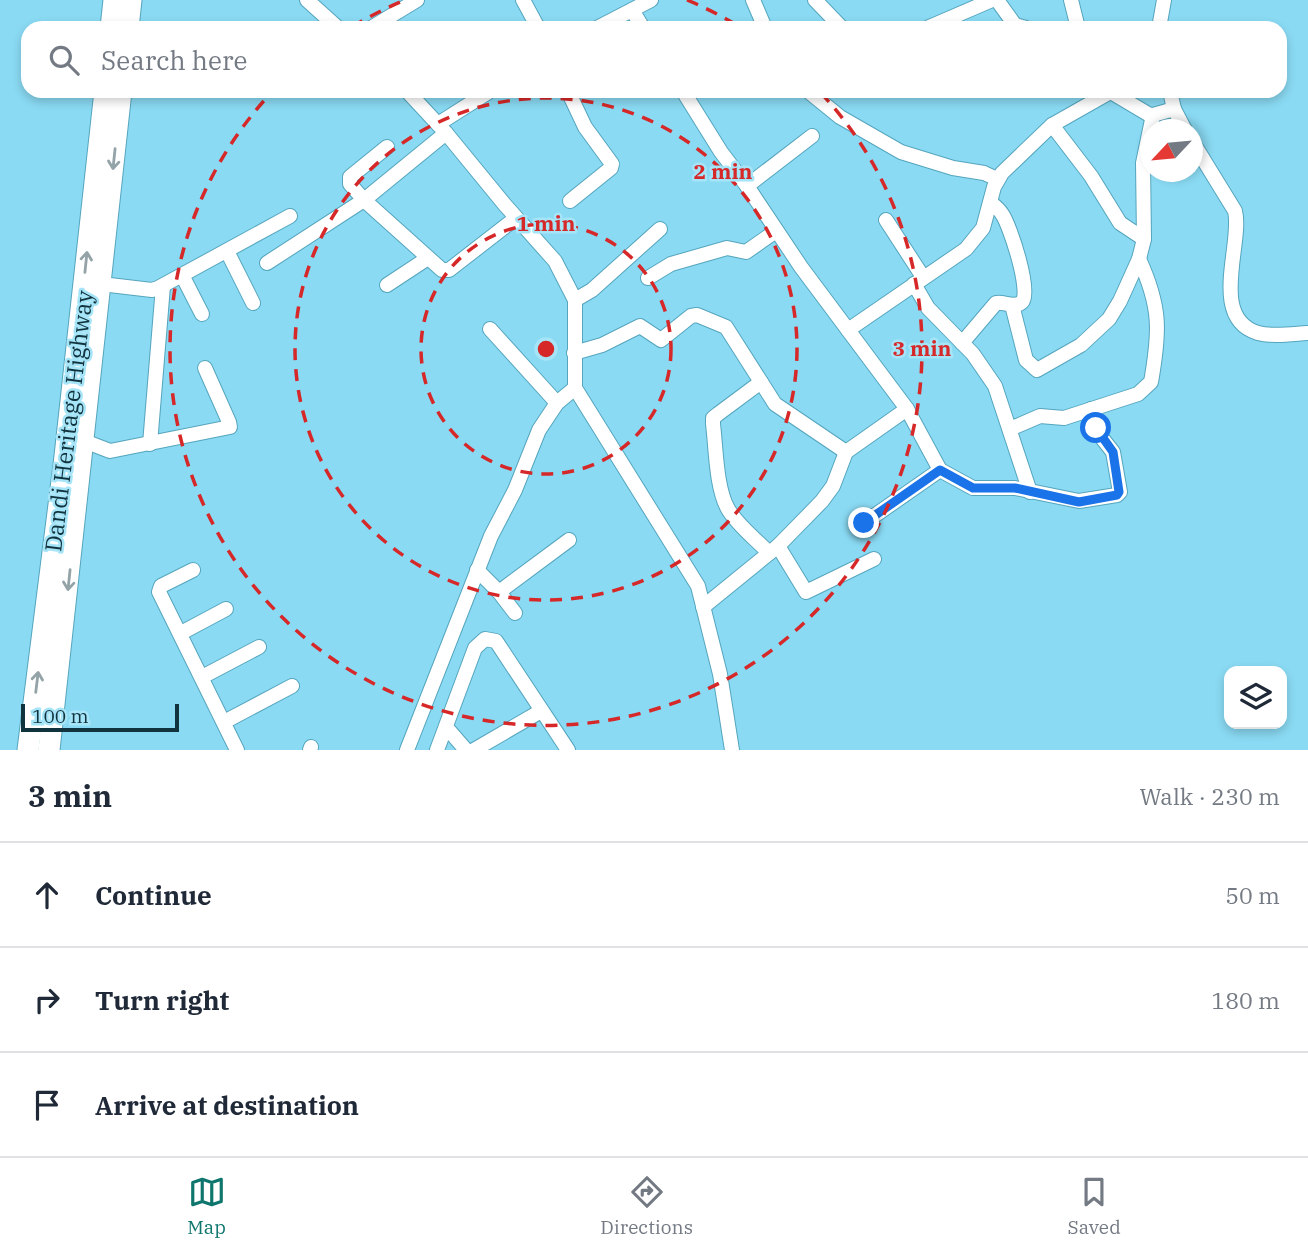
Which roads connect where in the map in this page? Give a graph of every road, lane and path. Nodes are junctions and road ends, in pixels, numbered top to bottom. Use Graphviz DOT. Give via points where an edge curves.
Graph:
graph roads {
  1 [pos="114,0"];
  2 [pos="131,0"];
  3 [pos="307,0"];
  4 [pos="417,0"];
  5 [pos="523,0"];
  6 [pos="651,0"];
  7 [pos="753,0"];
  8 [pos="837,0"];
  9 [pos="995,0"];
  10 [pos="1071,0"];
  11 [pos="1164,0"];
  12 [pos="818,4"];
  13 [pos="632,10"];
  14 [pos="112,21"];
  15 [pos="129,21"];
  16 [pos="330,21"];
  17 [pos="383,21"];
  18 [pos="534,21"];
  19 [pos="611,21"];
  20 [pos="639,21"];
  21 [pos="762,21"];
  22 [pos="835,21"];
  23 [pos="944,21"];
  24 [pos="1012,21"];
  25 [pos="1076,21"];
  26 [pos="1160,21"];
  27 [pos="104,98"];
  28 [pos="120,98"];
  29 [pos="414,98"];
  30 [pos="481,98"];
  31 [pos="571,98"];
  32 [pos="686,98"];
  33 [pos="817,98"];
  34 [pos="1100,98"];
  35 [pos="1122,98"];
  36 [pos="1172,98"];
  37 [pos="1174,109"];
  38 [pos="1153,115"];
  39 [pos="1179,119"];
  40 [pos="1052,125"];
  41 [pos="442,128"];
  42 [pos="812,136"];
  43 [pos="387,147"];
  44 [pos="1203,159"];
  45 [pos="997,180"];
  46 [pos="747,186"];
  47 [pos="364,200"];
  48 [pos="570,201"];
  49 [pos="990,203"];
  50 [pos="290,216"];
  51 [pos="516,218"];
  52 [pos="886,219"];
  53 [pos="660,229"];
  54 [pos="776,230"];
  55 [pos="1144,239"];
  56 [pos="228,251"];
  57 [pos="428,258"];
  58 [pos="1139,259"];
  59 [pos="267,263"];
  60 [pos="182,275"];
  61 [pos="648,278"];
  62 [pos="919,281"];
  63 [pos="101,284"];
  64 [pos="387,285"];
  65 [pos="163,286"];
  66 [pos="575,300"];
  67 [pos="253,303"];
  68 [pos="1012,305"];
  69 [pos="202,314"];
  70 [pos="490,329"];
  71 [pos="848,330"];
  72 [pos="1307,333"];
  73 [pos="962,342"];
  74 [pos="575,353"];
  75 [pos="205,368"];
  76 [pos="761,382"];
  77 [pos="575,388"];
  78 [pos="557,403"];
  79 [pos="907,409"];
  80 [pos="1091,409"];
  81 [pos="1010,429"];
  82 [pos="84,442"];
  83 [pos="150,444"];
  84 [pos="846,452"];
  85 [pos="940,470"];
  86 [pos="1030,492"];
  87 [pos="864,523"];
  88 [pos="569,540"];
  89 [pos="774,550"];
  90 [pos="874,559"];
  91 [pos="192,570"];
  92 [pos="477,570"];
  93 [pos="499,592"];
  94 [pos="703,607"];
  95 [pos="226,609"];
  96 [pos="515,613"];
  97 [pos="181,632"];
  98 [pos="259,647"];
  99 [pos="202,677"];
  100 [pos="292,686"];
  101 [pos="541,711"];
  102 [pos="224,722"];
  103 [pos="446,727"];
  104 [pos="28,750"];
  105 [pos="49,750"];
  106 [pos="237,750"];
  107 [pos="407,750"];
  108 [pos="437,750"];
  109 [pos="466,750"];
  110 [pos="474,750"];
  111 [pos="568,750"];
  112 [pos="732,750"];
  1 -- 14 [label="highway"];
  2 -- 15 [label="highway"];
  3 -- 16 [label="street"];
  4 -- 17 [label="street"];
  5 -- 18 [label="street"];
  6 -- 13 [label="street"];
  7 -- 21 [label="street"];
  8 -- 12 [label="street"];
  9 -- 23 [label="street"];
  9 -- 24 [label="street"];
  10 -- 25 [label="street"];
  11 -- 26 [label="street"];
  12 -- 22 [label="street"];
  13 -- 19 [label="street"];
  13 -- 20 [label="street"];
  104 -- 27 [label="highway, Dandi Heritage Highway, one-way"];
  28 -- 63 [label="highway, Dandi Heritage Highway, one-way"];
  29 -- 41 [label="street"];
  30 -- 41 [label="street"];
  31 -- 48 [label="street" via="612,164"];
  32 -- 46 [label="street"];
  33 -- 45 [label="street" via="901,152"];
  34 -- 40 [label="street"];
  35 -- 38 [label="street"];
  36 -- 37 [label="street"];
  37 -- 38 [label="street"];
  37 -- 39 [label="street"];
  38 -- 55 [label="street" via="1143,163"];
  40 -- 45 [label="street"];
  40 -- 55 [label="street" via="1120,223"];
  41 -- 47 [label="street"];
  41 -- 51 [label="street"];
  42 -- 46 [label="street"];
  43 -- 47 [label="street" via="348,180"];
  44 -- 72 [label="street" via="1235,211 1229,284 1240,320 1256,332"];
  45 -- 49 [label="street"];
  46 -- 54 [label="street"];
  47 -- 57 [label="street"];
  47 -- 59 [label="street"];
  49 -- 62 [label="street" via="983,228 971,243"];
  49 -- 68 [label="street" via="1004,217 1025,282 1024,299"];
  50 -- 56 [label="street"];
  51 -- 57 [label="street" via="446,272"];
  51 -- 66 [label="street" via="555,261"];
  52 -- 62 [label="street"];
  53 -- 66 [label="street"];
  54 -- 61 [label="street" via="746,252 727,248 671,264"];
  54 -- 71 [label="street"];
  55 -- 58 [label="street"];
  56 -- 60 [label="street"];
  56 -- 67 [label="street"];
  57 -- 64 [label="street"];
  58 -- 68 [label="street" via="1109,319 1081,345 1041,369 1033,369 1026,360"];
  58 -- 80 [label="street" via="1153,293 1158,325 1151,382 1138,394"];
  60 -- 65 [label="street"];
  60 -- 69 [label="street"];
  62 -- 71 [label="street"];
  62 -- 73 [label="street" via="928,308"];
  63 -- 65 [label="street" via="152,290"];
  63 -- 82 [label="highway, Dandi Heritage Highway"];
  65 -- 83 [label="street"];
  66 -- 74 [label="street"];
  68 -- 73 [label="street" via="996,303"];
  70 -- 78 [label="street"];
  71 -- 79 [label="street"];
  73 -- 81 [label="street" via="998,391"];
  74 -- 76 [label="street" via="640,326 661,340 697,315 726,327"];
  74 -- 77 [label="street"];
  75 -- 83 [label="street" via="230,427"];
  76 -- 84 [label="street" via="778,407"];
  76 -- 89 [label="street" via="713,418 713,424 726,506"];
  77 -- 78 [label="street"];
  77 -- 94 [label="street" via="698,586"];
  78 -- 92 [label="street" via="539,430"];
  79 -- 84 [label="street"];
  79 -- 85 [label="street"];
  80 -- 81 [label="street" via="1060,419 1040,416"];
  80 -- 86 [label="street" via="1098,433 1113,452 1119,494 1079,502"];
  81 -- 86 [label="street"];
  82 -- 83 [label="street" via="110,451"];
  82 -- 105 [label="highway, Dandi Heritage Highway, one-way"];
  84 -- 89 [label="street" via="822,502"];
  85 -- 86 [label="street" via="973,488"];
  85 -- 87 [label="street"];
  88 -- 93 [label="street"];
  89 -- 90 [label="street" via="806,592"];
  89 -- 94 [label="street"];
  91 -- 97 [label="street" via="159,587"];
  92 -- 93 [label="street"];
  92 -- 107 [label="street"];
  93 -- 96 [label="street"];
  94 -- 112 [label="street"];
  95 -- 97 [label="street"];
  97 -- 99 [label="street"];
  98 -- 99 [label="street"];
  99 -- 102 [label="street"];
  100 -- 102 [label="street"];
  101 -- 103 [label="street" via="496,641 485,639 475,648"];
  101 -- 110 [label="street"];
  101 -- 111 [label="street"];
  102 -- 106 [label="street"];
  103 -- 108 [label="street"];
  103 -- 109 [label="street"];
}
